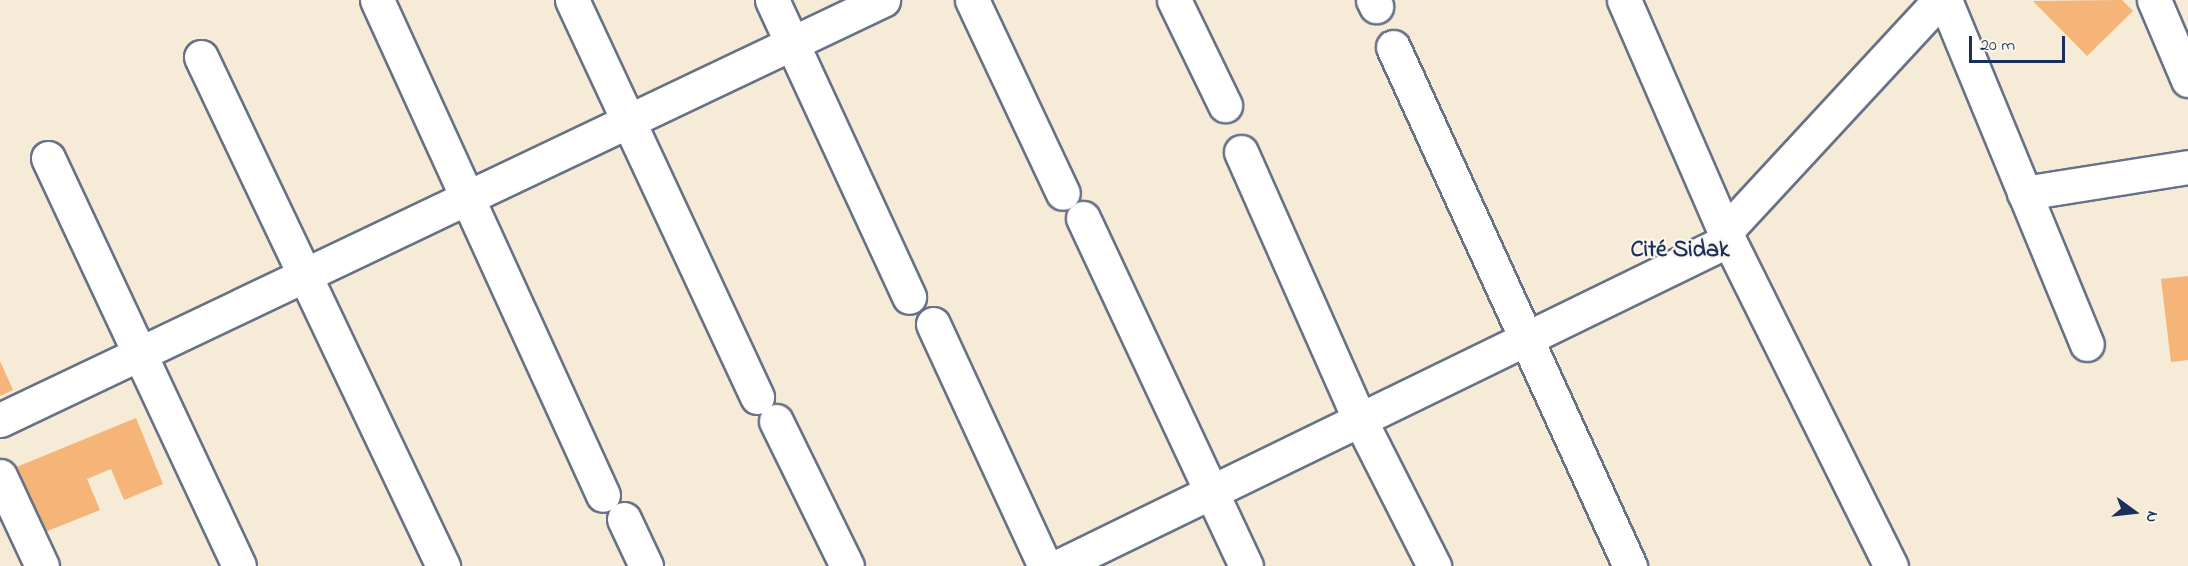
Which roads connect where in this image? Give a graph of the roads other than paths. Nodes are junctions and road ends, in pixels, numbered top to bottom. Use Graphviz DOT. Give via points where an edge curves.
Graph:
graph roads {
  1 [pos="377,0"];
  2 [pos="572,0"];
  3 [pos="772,0"];
  4 [pos="883,0"];
  5 [pos="972,0"];
  6 [pos="1173,0"];
  7 [pos="1624,0"];
  8 [pos="1940,0"];
  9 [pos="1945,0"];
  10 [pos="2154,0"];
  11 [pos="792,43"];
  12 [pos="1393,47"];
  13 [pos="201,57"];
  14 [pos="2188,80"];
  15 [pos="1225,105"];
  16 [pos="629,121"];
  17 [pos="1241,152"];
  18 [pos="48,158"];
  19 [pos="2188,167"];
  20 [pos="1063,193"];
  21 [pos="2024,193"];
  22 [pos="467,197"];
  23 [pos="1083,218"];
  24 [pos="1727,236"];
  25 [pos="304,275"];
  26 [pos="909,297"];
  27 [pos="933,324"];
  28 [pos="1527,339"];
  29 [pos="2087,344"];
  30 [pos="140,353"];
  31 [pos="0,420"];
  32 [pos="1360,420"];
  33 [pos="0,476"];
  34 [pos="1211,492"];
  35 [pos="42,566"];
  36 [pos="240,566"];
  37 [pos="443,566"];
  38 [pos="646,566"];
  39 [pos="847,566"];
  40 [pos="1045,566"];
  41 [pos="1059,566"];
  42 [pos="1246,566"];
  43 [pos="1434,566"];
  44 [pos="1630,566"];
  45 [pos="1891,566"];
  1 -- 22 [label="street"];
  2 -- 16 [label="street"];
  3 -- 11 [label="street"];
  4 -- 11 [label="street"];
  5 -- 20 [label="street"];
  6 -- 15 [label="street"];
  7 -- 24 [label="street"];
  8 -- 24 [label="street"];
  9 -- 21 [label="street"];
  10 -- 14 [label="street"];
  11 -- 16 [label="street"];
  11 -- 26 [label="street"];
  12 -- 28 [label="street"];
  13 -- 25 [label="street"];
  16 -- 22 [label="street"];
  16 -- 39 [label="street"];
  17 -- 32 [label="street"];
  18 -- 30 [label="street"];
  19 -- 21 [label="street"];
  21 -- 29 [label="street"];
  22 -- 25 [label="street"];
  22 -- 38 [label="street" via="614,507"];
  23 -- 34 [label="street"];
  24 -- 28 [label="street"];
  24 -- 45 [label="street"];
  25 -- 30 [label="street"];
  25 -- 37 [label="street"];
  27 -- 40 [label="street"];
  28 -- 32 [label="street"];
  28 -- 44 [label="street"];
  30 -- 31 [label="street"];
  30 -- 36 [label="street"];
  32 -- 34 [label="street"];
  32 -- 43 [label="street"];
  33 -- 35 [label="street"];
  34 -- 41 [label="street"];
  34 -- 42 [label="street"];
}
